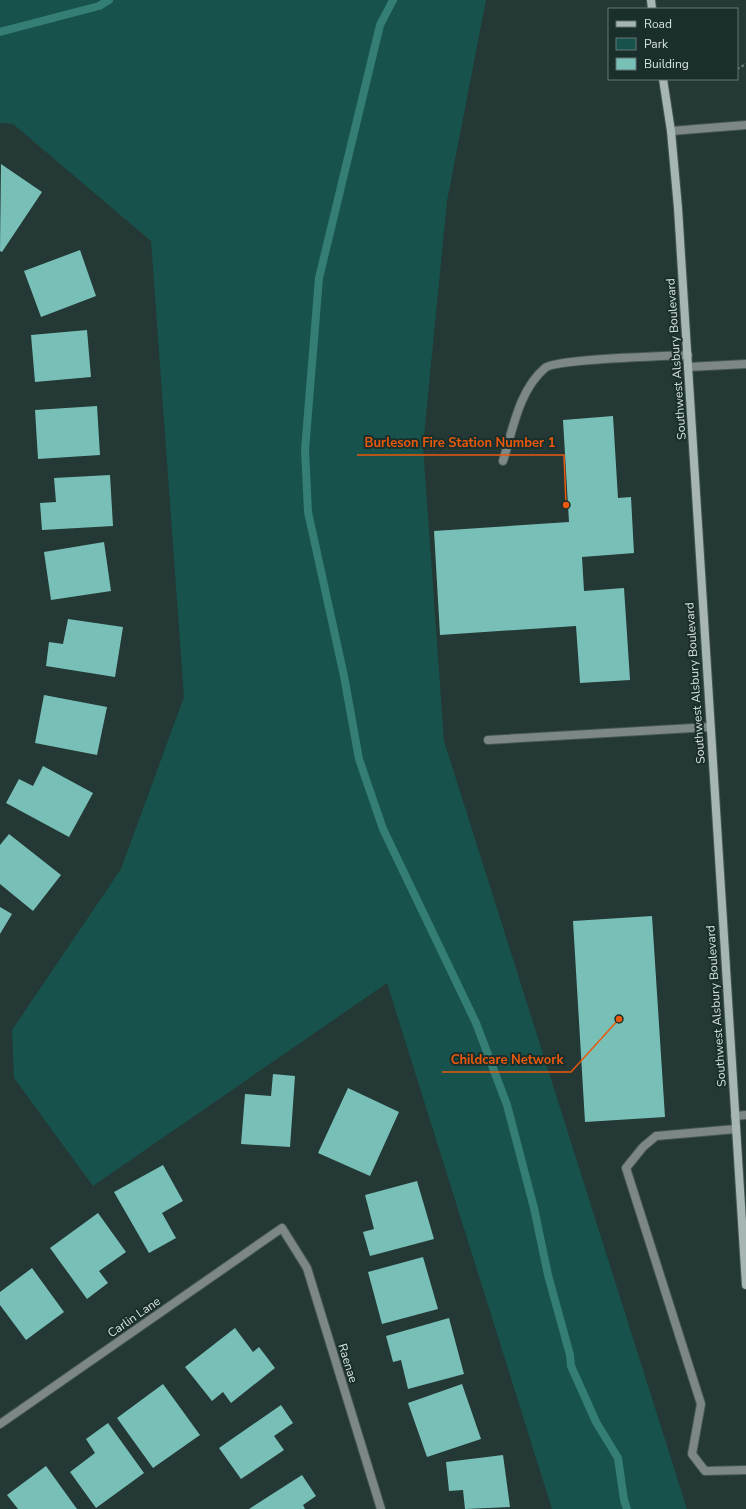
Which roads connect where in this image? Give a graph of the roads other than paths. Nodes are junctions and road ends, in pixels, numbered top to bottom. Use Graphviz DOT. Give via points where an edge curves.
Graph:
graph roads {
  1 [pos="663,80"];
  2 [pos="746,125"];
  3 [pos="671,131"];
  4 [pos="688,355"];
  5 [pos="746,364"];
  6 [pos="688,367"];
  7 [pos="503,461"];
  8 [pos="710,727"];
  9 [pos="488,740"];
  10 [pos="735,1116"];
  11 [pos="746,1116"];
  12 [pos="736,1129"];
  13 [pos="282,1228"];
  14 [pos="746,1286"];
  15 [pos="0,1424"];
  16 [pos="746,1470"];
  17 [pos="381,1509"];
  1 -- 3 [label="main road, Southwest Alsbury Boulevard"];
  2 -- 3 [label="street"];
  3 -- 4 [label="main road, Southwest Alsbury Boulevard"];
  4 -- 6 [label="main road, Southwest Alsbury Boulevard"];
  4 -- 7 [label="street" via="574,361 546,366 532,383 518,410"];
  5 -- 6 [label="street"];
  6 -- 8 [label="main road, Southwest Alsbury Boulevard"];
  8 -- 9 [label="street"];
  8 -- 10 [label="main road, Southwest Alsbury Boulevard"];
  10 -- 11 [label="street"];
  10 -- 12 [label="main road, Southwest Alsbury Boulevard"];
  12 -- 14 [label="main road, Southwest Alsbury Boulevard"];
  12 -- 16 [label="street" via="656,1136 626,1168 701,1404 692,1454 705,1471"];
  13 -- 15 [label="street, Carlin Lane"];
  13 -- 17 [label="street, Raenae" via="307,1268"];
}
